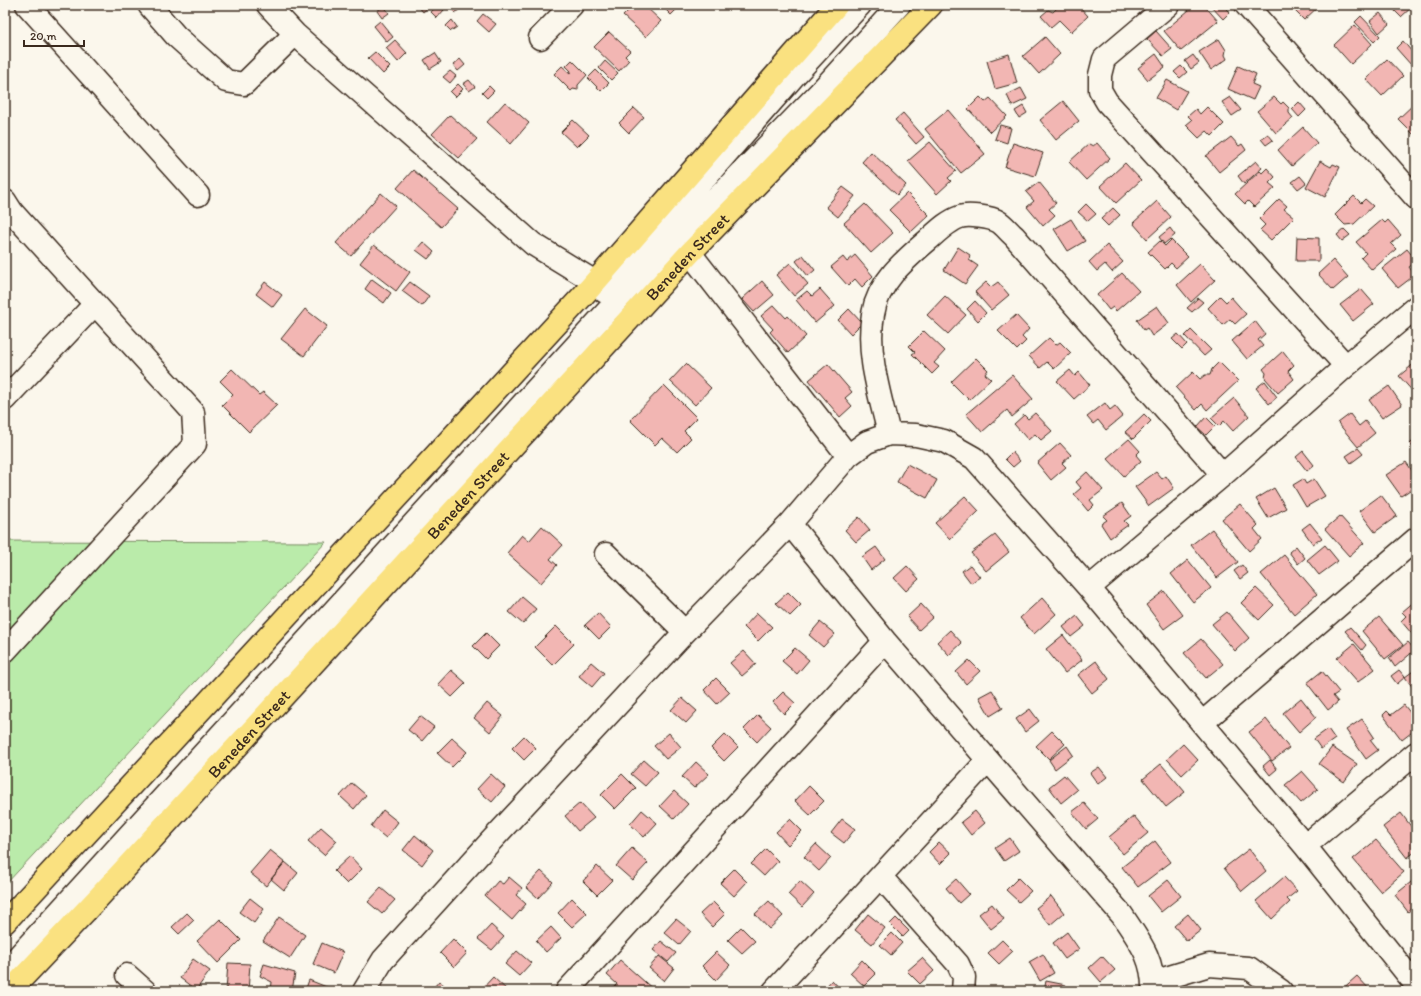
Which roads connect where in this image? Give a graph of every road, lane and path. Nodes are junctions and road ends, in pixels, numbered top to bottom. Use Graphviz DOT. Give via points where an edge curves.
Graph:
graph roads {
  1 [pos="27,5"];
  2 [pos="149,5"];
  3 [pos="268,5"];
  4 [pos="572,5"];
  5 [pos="837,5"];
  6 [pos="860,5"];
  7 [pos="899,5"];
  8 [pos="931,5"];
  9 [pos="1168,5"];
  10 [pos="1246,5"];
  11 [pos="295,34"];
  12 [pos="540,38"];
  13 [pos="198,195"];
  14 [pos="1416,198"];
  15 [pos="5,201"];
  16 [pos="690,254"];
  17 [pos="595,282"];
  18 [pos="95,304"];
  19 [pos="1416,307"];
  20 [pos="1346,366"];
  21 [pos="5,399"];
  22 [pos="889,434"];
  23 [pos="848,456"];
  24 [pos="1223,475"];
  25 [pos="790,524"];
  26 [pos="1416,539"];
  27 [pos="606,554"];
  28 [pos="1089,588"];
  29 [pos="685,632"];
  30 [pos="885,641"];
  31 [pos="5,651"];
  32 [pos="1202,723"];
  33 [pos="1416,753"];
  34 [pos="988,760"];
  35 [pos="1305,846"];
  36 [pos="881,877"];
  37 [pos="5,922"];
  38 [pos="5,951"];
  39 [pos="5,971"];
  40 [pos="127,975"];
  41 [pos="1416,985"];
  42 [pos="1153,986"];
  43 [pos="10,991"];
  44 [pos="145,991"];
  45 [pos="364,991"];
  46 [pos="566,991"];
  47 [pos="774,991"];
  48 [pos="963,991"];
  49 [pos="1281,991"];
  1 -- 13 [label="street"];
  2 -- 11 [label="street" via="176,36 226,81 244,84"];
  3 -- 11 [label="street"];
  4 -- 12 [label="street"];
  5 -- 17 [label="main road"];
  6 -- 38 [label="street" via="795,75 617,278"];
  7 -- 39 [label="street" via="820,92 625,292"];
  8 -- 16 [label="main road, Beneden Street"];
  9 -- 20 [label="street" via="1104,60 1100,90 1107,102"];
  10 -- 14 [label="street"];
  11 -- 17 [label="street" via="533,244"];
  15 -- 18 [label="street"];
  16 -- 23 [label="street"];
  16 -- 43 [label="main road, Beneden Street"];
  17 -- 37 [label="main road"];
  18 -- 21 [label="street"];
  18 -- 31 [label="street" via="193,412 195,444"];
  19 -- 20 [label="street"];
  20 -- 24 [label="street"];
  22 -- 23 [label="street" via="867,442"];
  22 -- 24 [label="street" via="871,354 873,312 879,297 899,265 940,229 961,216 983,216 998,221 1014,236"];
  22 -- 28 [label="street" via="916,435 944,441 974,458"];
  23 -- 25 [label="street"];
  24 -- 28 [label="street"];
  25 -- 29 [label="street"];
  25 -- 30 [label="street"];
  26 -- 32 [label="street"];
  27 -- 29 [label="street"];
  28 -- 32 [label="street"];
  29 -- 45 [label="street" via="383,960"];
  30 -- 34 [label="street"];
  30 -- 46 [label="street"];
  32 -- 35 [label="street"];
  33 -- 35 [label="street"];
  34 -- 36 [label="street"];
  34 -- 42 [label="street" via="1122,915 1146,952 1151,965"];
  35 -- 41 [label="street"];
  36 -- 47 [label="street"];
  36 -- 48 [label="street" via="958,964 964,977"];
  40 -- 44 [label="street"];
  42 -- 49 [label="street" via="1209,965 1249,968"];
}
